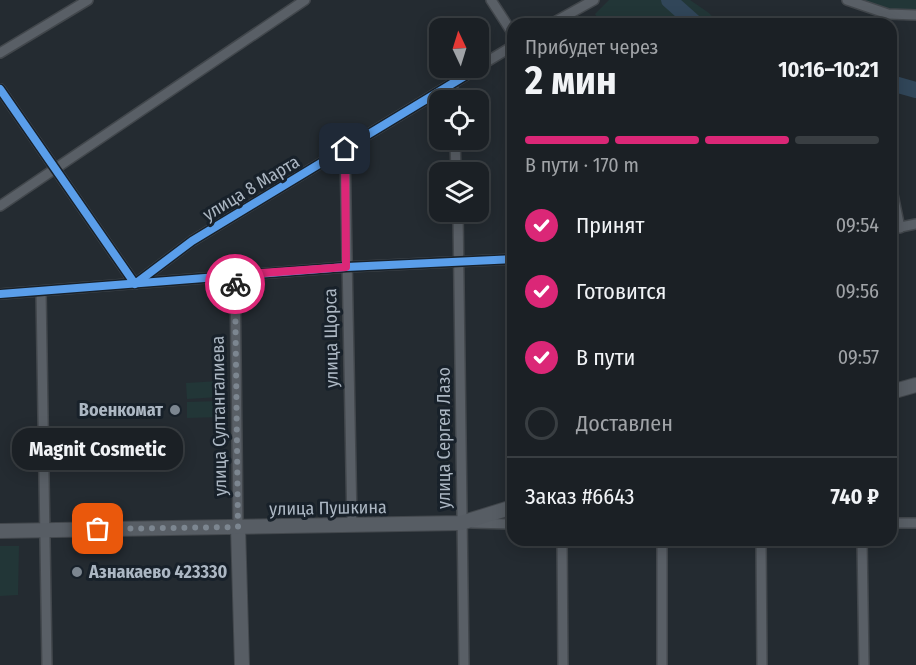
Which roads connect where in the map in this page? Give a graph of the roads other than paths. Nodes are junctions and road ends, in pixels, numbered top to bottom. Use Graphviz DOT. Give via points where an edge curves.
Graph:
graph roads {
  1 [pos="88,0"];
  2 [pos="305,0"];
  3 [pos="491,0"];
  4 [pos="594,0"];
  5 [pos="847,0"];
  6 [pos="916,15"];
  7 [pos="567,18"];
  8 [pos="507,25"];
  9 [pos="507,50"];
  10 [pos="0,53"];
  11 [pos="489,60"];
  12 [pos="461,78"];
  13 [pos="453,83"];
  14 [pos="0,89"];
  15 [pos="453,90"];
  16 [pos="345,149"];
  17 [pos="56,171"];
  18 [pos="0,207"];
  19 [pos="458,222"];
  20 [pos="916,224"];
  21 [pos="897,229"];
  22 [pos="507,259"];
  23 [pos="460,262"];
  24 [pos="346,267"];
  25 [pos="235,275"];
  26 [pos="135,284"];
  27 [pos="41,291"];
  28 [pos="0,294"];
  29 [pos="916,385"];
  30 [pos="897,390"];
  31 [pos="507,509"];
  32 [pos="461,523"];
  33 [pos="897,523"];
  34 [pos="916,523"];
  35 [pos="507,524"];
  36 [pos="352,525"];
  37 [pos="238,527"];
  38 [pos="45,530"];
  39 [pos="0,531"];
  40 [pos="562,546"];
  41 [pos="662,546"];
  42 [pos="761,546"];
  43 [pos="862,546"];
  44 [pos="47,665"];
  45 [pos="242,665"];
  46 [pos="464,665"];
  47 [pos="563,665"];
  48 [pos="662,665"];
  49 [pos="762,665"];
  50 [pos="864,665"];
  1 -- 10 [label="street"];
  2 -- 17 [label="street"];
  3 -- 8 [label="street"];
  4 -- 7 [label="street"];
  5 -- 6 [label="street" via="888,14"];
  9 -- 11 [label="street, улица 8 Марта"];
  12 -- 13 [label="street, улица 8 Марта"];
  13 -- 15 [label="street"];
  13 -- 16 [label="street, улица 8 Марта"];
  14 -- 17 [label="street"];
  16 -- 24 [label="street, улица Щорса"];
  16 -- 26 [label="street, улица 8 Марта" via="192,241"];
  17 -- 18 [label="street"];
  17 -- 26 [label="street"];
  19 -- 23 [label="street, улица Сергея Лазо"];
  20 -- 21 [label="street"];
  22 -- 23 [label="street"];
  23 -- 24 [label="street"];
  23 -- 32 [label="street, улица Сергея Лазо"];
  24 -- 25 [label="street"];
  24 -- 36 [label="street, улица Щорса"];
  25 -- 26 [label="street"];
  25 -- 37 [label="street, улица Султангалиева"];
  26 -- 27 [label="street"];
  27 -- 28 [label="street"];
  27 -- 38 [label="street"];
  29 -- 30 [label="main road"];
  31 -- 32 [label="main road"];
  32 -- 35 [label="street, улица Пушкина"];
  32 -- 36 [label="main road, улица Пушкина"];
  32 -- 46 [label="street, улица Сергея Лазо"];
  33 -- 34 [label="street"];
  36 -- 37 [label="main road, улица Пушкина"];
  37 -- 38 [label="main road, улица Пушкина"];
  37 -- 45 [label="main road, улица Султангалиева"];
  38 -- 39 [label="main road, улица Пушкина"];
  38 -- 44 [label="street"];
  40 -- 47 [label="street"];
  41 -- 48 [label="street"];
  42 -- 49 [label="street"];
  43 -- 50 [label="street"];
}
